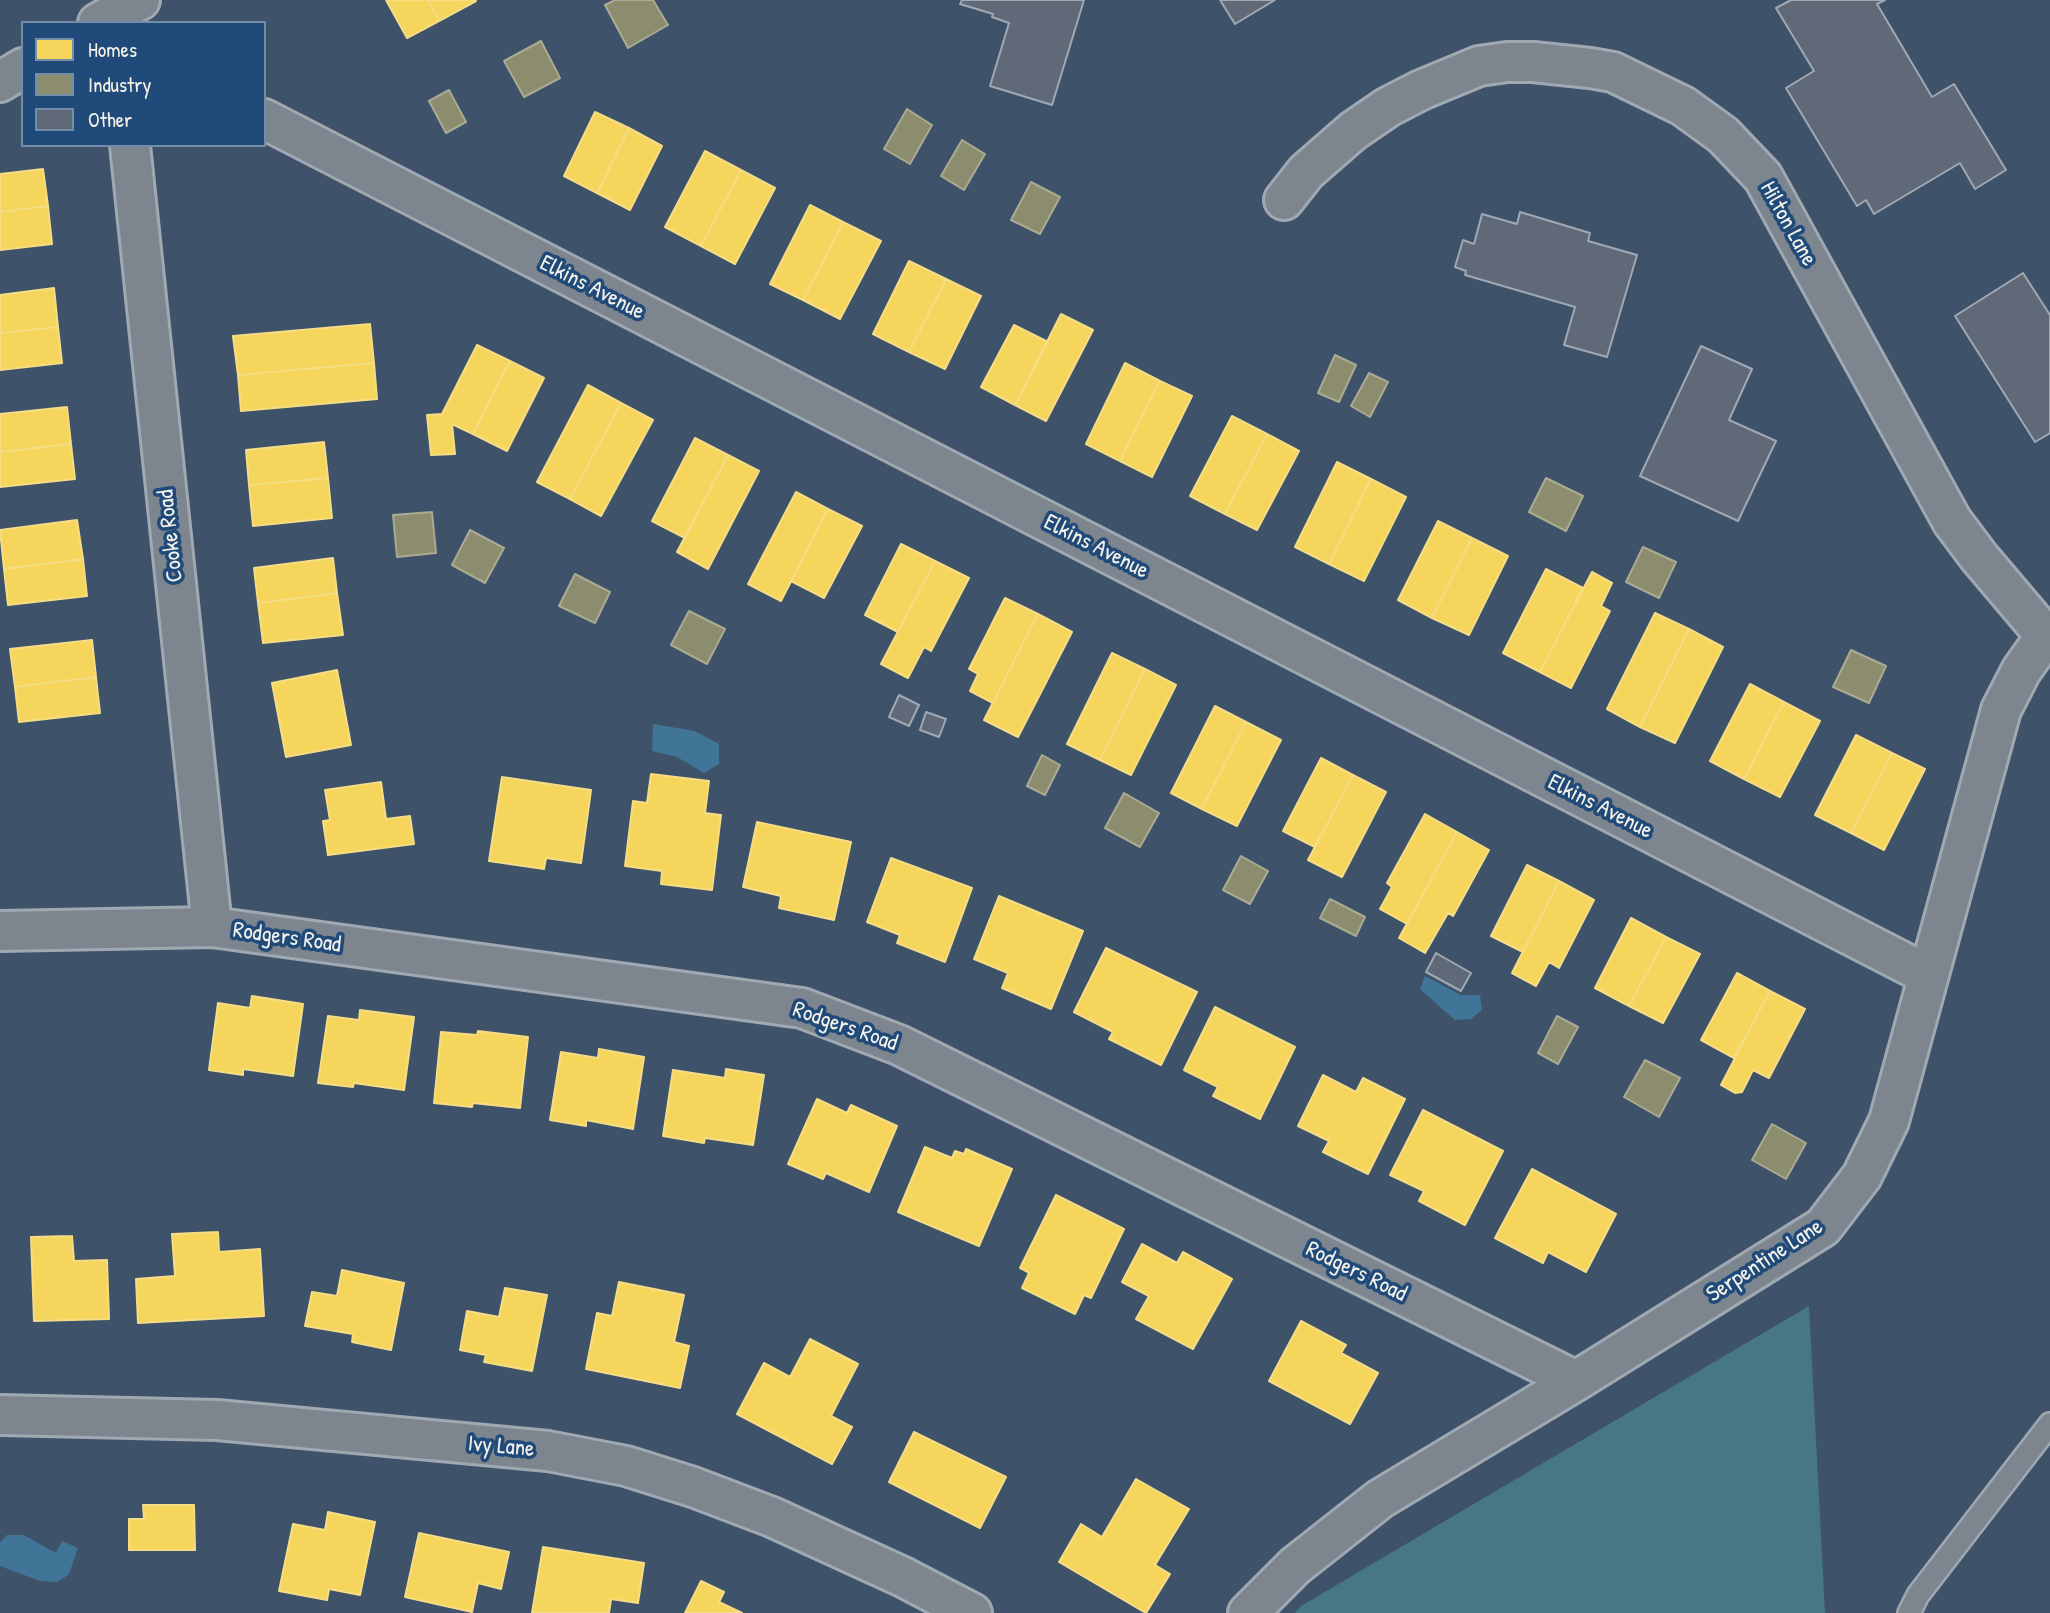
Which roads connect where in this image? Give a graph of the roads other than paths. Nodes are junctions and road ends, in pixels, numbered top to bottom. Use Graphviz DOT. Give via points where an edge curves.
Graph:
graph roads {
  1 [pos="140,0"];
  2 [pos="102,21"];
  3 [pos="21,69"];
  4 [pos="0,82"];
  5 [pos="266,120"];
  6 [pos="130,147"];
  7 [pos="1284,200"];
  8 [pos="2048,633"];
  9 [pos="212,928"];
  10 [pos="0,932"];
  11 [pos="1928,975"];
  12 [pos="1576,1381"];
  13 [pos="0,1415"];
  14 [pos="2050,1424"];
  15 [pos="972,1613"];
  16 [pos="1248,1613"];
  17 [pos="1909,1613"];
  1 -- 2 [label="street"];
  3 -- 4 [label="street"];
  5 -- 11 [label="street, Elkins Avenue"];
  6 -- 9 [label="street, Cooke Road"];
  7 -- 8 [label="street, Hilton Lane" via="1306,172 1353,131 1388,107 1479,66 1565,64 1613,72 1683,106 1723,135 1763,177 1952,521"];
  8 -- 11 [label="street, Serpentine Lane" via="2001,710"];
  9 -- 10 [label="street, Rodgers Road"];
  9 -- 12 [label="street, Rodgers Road" via="802,1008 899,1045"];
  11 -- 12 [label="street, Serpentine Lane" via="1889,1121 1861,1176 1823,1227"];
  12 -- 16 [label="street, Serpentine Lane" via="1380,1499 1294,1566"];
  13 -- 15 [label="street, Ivy Lane" via="217,1420 548,1451 626,1466 772,1517"];
  14 -- 17 [label="lane" via="1918,1595"];
}
